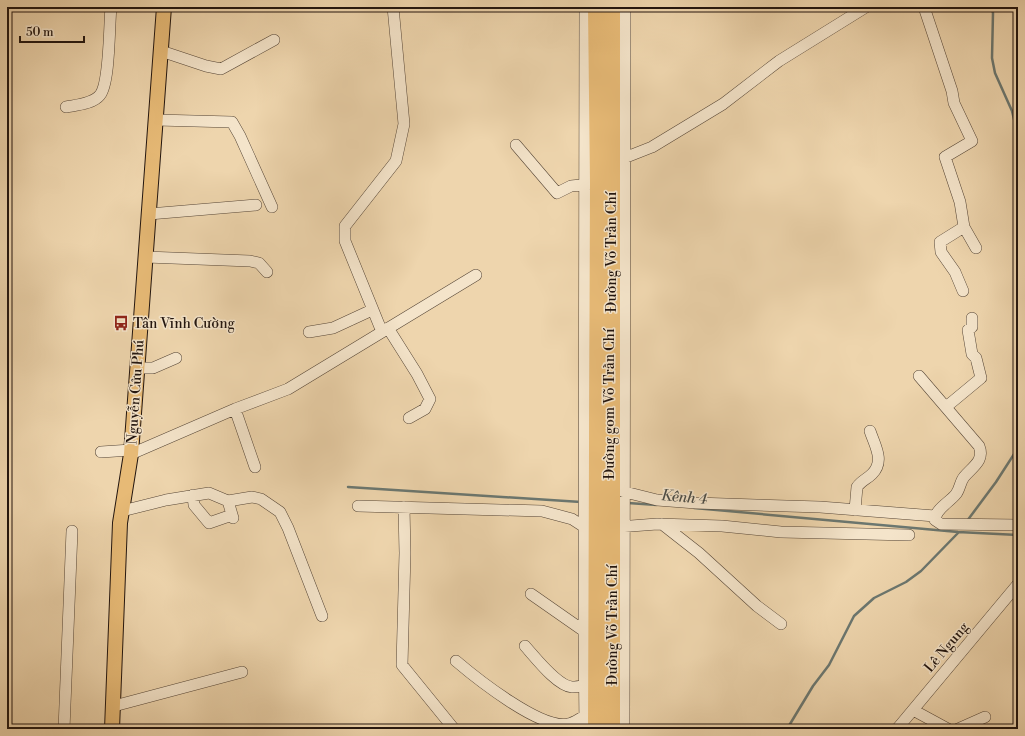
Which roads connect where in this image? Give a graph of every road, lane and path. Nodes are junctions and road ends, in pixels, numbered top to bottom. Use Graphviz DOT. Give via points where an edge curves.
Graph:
graph roads {
  1 [pos="111,7"];
  2 [pos="164,7"];
  3 [pos="393,7"];
  4 [pos="585,7"];
  5 [pos="596,7"];
  6 [pos="612,7"];
  7 [pos="625,7"];
  8 [pos="866,7"];
  9 [pos="924,7"];
  10 [pos="274,40"];
  11 [pos="161,51"];
  12 [pos="66,107"];
  13 [pos="157,120"];
  14 [pos="516,145"];
  15 [pos="618,161"];
  16 [pos="591,184"];
  17 [pos="256,205"];
  18 [pos="272,207"];
  19 [pos="149,214"];
  20 [pos="964,227"];
  21 [pos="976,248"];
  22 [pos="146,257"];
  23 [pos="267,272"];
  24 [pos="476,275"];
  25 [pos="962,290"];
  26 [pos="372,310"];
  27 [pos="972,318"];
  28 [pos="385,330"];
  29 [pos="309,332"];
  30 [pos="176,358"];
  31 [pos="137,368"];
  32 [pos="919,376"];
  33 [pos="946,407"];
  34 [pos="234,409"];
  35 [pos="409,418"];
  36 [pos="870,431"];
  37 [pos="101,452"];
  38 [pos="131,452"];
  39 [pos="255,466"];
  40 [pos="616,492"];
  41 [pos="193,495"];
  42 [pos="228,501"];
  43 [pos="358,506"];
  44 [pos="404,507"];
  45 [pos="855,510"];
  46 [pos="122,511"];
  47 [pos="935,516"];
  48 [pos="662,524"];
  49 [pos="1018,525"];
  50 [pos="604,526"];
  51 [pos="72,531"];
  52 [pos="909,535"];
  53 [pos="1018,584"];
  54 [pos="531,594"];
  55 [pos="322,616"];
  56 [pos="781,624"];
  57 [pos="584,631"];
  58 [pos="525,646"];
  59 [pos="456,661"];
  60 [pos="242,672"];
  61 [pos="585,685"];
  62 [pos="114,706"];
  63 [pos="913,710"];
  64 [pos="585,716"];
  65 [pos="985,717"];
  66 [pos="64,729"];
  67 [pos="112,729"];
  68 [pos="454,729"];
  69 [pos="585,729"];
  70 [pos="596,729"];
  71 [pos="612,729"];
  72 [pos="624,729"];
  73 [pos="897,729"];
  74 [pos="948,729"];
  75 [pos="958,729"];
  1 -- 12 [label="street" via="107,77 103,89 92,101"];
  2 -- 11 [label="main road, Nguyễn Cửu Phú"];
  3 -- 26 [label="street" via="404,124 396,161 344,226 345,241"];
  4 -- 16 [label="street, Đường gom Võ Trần Chí"];
  5 -- 16 [label="highway, Đường Võ Trần Chí"];
  6 -- 15 [label="highway, Đường Võ Trần Chí"];
  7 -- 15 [label="street"];
  8 -- 15 [label="street" via="779,62 723,104 652,147"];
  9 -- 20 [label="street" via="954,103 972,142 945,158 960,202"];
  10 -- 11 [label="street" via="221,69"];
  11 -- 13 [label="main road, Nguyễn Cửu Phú"];
  13 -- 18 [label="street" via="232,122"];
  13 -- 19 [label="main road, Nguyễn Cửu Phú"];
  14 -- 16 [label="street" via="557,193 571,186"];
  15 -- 40 [label="highway, Đường Võ Trần Chí"];
  16 -- 50 [label="street, Đường gom Võ Trần Chí"];
  16 -- 50 [label="highway, Đường Võ Trần Chí" via="596,482"];
  17 -- 19 [label="street"];
  19 -- 22 [label="main road, Nguyễn Cửu Phú"];
  20 -- 21 [label="street"];
  20 -- 25 [label="street" via="940,242 941,252 955,272"];
  22 -- 23 [label="street" via="250,261 259,263"];
  22 -- 31 [label="main road, Nguyễn Cửu Phú"];
  24 -- 28 [label="street"];
  26 -- 28 [label="street"];
  26 -- 29 [label="street" via="333,328"];
  27 -- 33 [label="street" via="972,327 968,330 972,354 976,358 981,378"];
  28 -- 34 [label="street" via="288,388"];
  28 -- 35 [label="street" via="418,374 430,399 425,409"];
  30 -- 31 [label="street" via="153,368"];
  31 -- 38 [label="main road, Nguyễn Cửu Phú"];
  32 -- 33 [label="street"];
  33 -- 47 [label="street" via="979,446 981,458 964,477 956,494"];
  34 -- 38 [label="street"];
  34 -- 39 [label="street"];
  36 -- 45 [label="street" via="878,462 876,469 857,487"];
  37 -- 38 [label="street"];
  38 -- 46 [label="main road, Nguyễn Cửu Phú"];
  40 -- 45 [label="street" via="657,500"];
  40 -- 50 [label="highway, Đường Võ Trần Chí"];
  41 -- 42 [label="street" via="209,493"];
  41 -- 42 [label="street" via="194,505 209,523 233,517"];
  41 -- 46 [label="street"];
  42 -- 55 [label="street" via="252,497 262,499 280,512"];
  43 -- 44 [label="street"];
  44 -- 50 [label="street" via="542,511"];
  44 -- 68 [label="street" via="402,665"];
  45 -- 47 [label="street"];
  46 -- 62 [label="main road, Nguyễn Cửu Phú"];
  47 -- 49 [label="street" via="935,520 941,524"];
  48 -- 50 [label="street"];
  48 -- 52 [label="street" via="741,527 781,532"];
  48 -- 56 [label="street"];
  50 -- 57 [label="street, Đường gom Võ Trần Chí"];
  50 -- 70 [label="highway, Đường Võ Trần Chí"];
  50 -- 71 [label="highway, Đường Võ Trần Chí"];
  50 -- 72 [label="street, Đường gom Võ Trần Chí"];
  51 -- 66 [label="street"];
  53 -- 63 [label="street, Lê Ngung"];
  54 -- 57 [label="street"];
  57 -- 61 [label="street, Đường gom Võ Trần Chí"];
  58 -- 61 [label="street" via="564,684 571,687"];
  59 -- 64 [label="street" via="490,690 548,721 568,724"];
  60 -- 62 [label="street"];
  61 -- 64 [label="street, Đường gom Võ Trần Chí"];
  62 -- 67 [label="main road, Nguyễn Cửu Phú"];
  63 -- 73 [label="street, Lê Ngung"];
  63 -- 74 [label="street"];
  64 -- 69 [label="street, Đường gom Võ Trần Chí"];
  65 -- 75 [label="street"];
}
